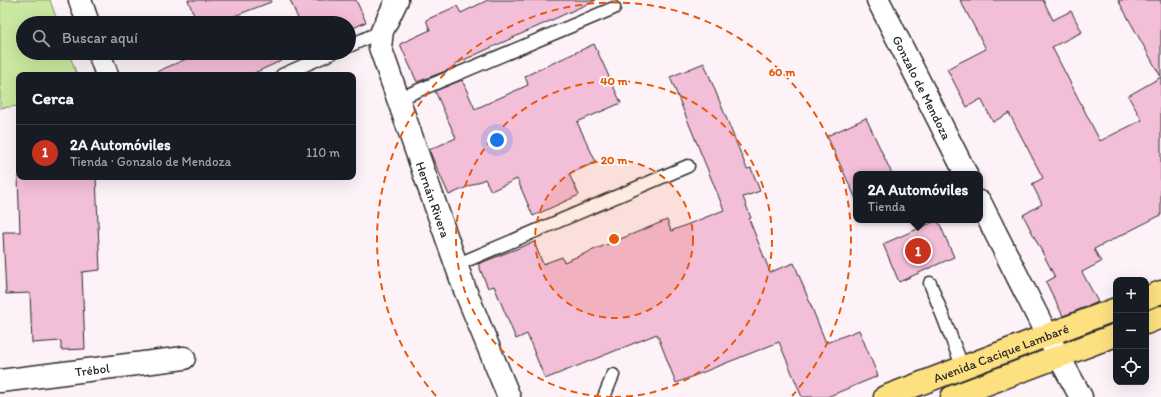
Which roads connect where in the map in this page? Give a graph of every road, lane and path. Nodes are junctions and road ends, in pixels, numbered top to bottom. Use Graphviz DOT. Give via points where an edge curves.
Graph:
graph roads {
  1 [pos="80,0"];
  2 [pos="398,0"];
  3 [pos="878,0"];
  4 [pos="614,8"];
  5 [pos="86,16"];
  6 [pos="382,31"];
  7 [pos="356,43"];
  8 [pos="102,60"];
  9 [pos="316,60"];
  10 [pos="106,72"];
  11 [pos="289,72"];
  12 [pos="398,99"];
  13 [pos="688,166"];
  14 [pos="964,171"];
  15 [pos="983,208"];
  16 [pos="456,265"];
  17 [pos="930,283"];
  18 [pos="1161,292"];
  19 [pos="1149,297"];
  20 [pos="1113,310"];
  21 [pos="1161,317"];
  22 [pos="1149,322"];
  23 [pos="1047,335"];
  24 [pos="1113,336"];
  25 [pos="1059,356"];
  26 [pos="184,358"];
  27 [pos="963,368"];
  28 [pos="613,375"];
  29 [pos="0,381"];
  30 [pos="509,397"];
  31 [pos="604,397"];
  32 [pos="885,397"];
  33 [pos="952,397"];
  34 [pos="1081,397"];
  1 -- 5 [label="street"];
  2 -- 6 [label="street, Hernán Rivera"];
  3 -- 14 [label="street, Gonzalo de Mendoza"];
  4 -- 12 [label="lane"];
  6 -- 7 [label="lane"];
  6 -- 12 [label="street, Hernán Rivera" via="380,47"];
  8 -- 10 [label="street"];
  9 -- 11 [label="lane"];
  12 -- 16 [label="street, Hernán Rivera"];
  13 -- 16 [label="lane"];
  15 -- 23 [label="street"];
  16 -- 30 [label="street, Hernán Rivera"];
  17 -- 27 [label="lane"];
  18 -- 19 [label="main road"];
  20 -- 23 [label="main road, Avenida Cacique Lambaré"];
  21 -- 22 [label="main road"];
  23 -- 25 [label="street"];
  23 -- 27 [label="main road, Avenida Cacique Lambaré"];
  24 -- 25 [label="main road, Avenida Cacique Lambaré"];
  25 -- 33 [label="main road, Avenida Cacique Lambaré"];
  25 -- 34 [label="street"];
  26 -- 29 [label="street, Trébol"];
  27 -- 32 [label="main road, Avenida Cacique Lambaré"];
  28 -- 31 [label="lane"];
}
